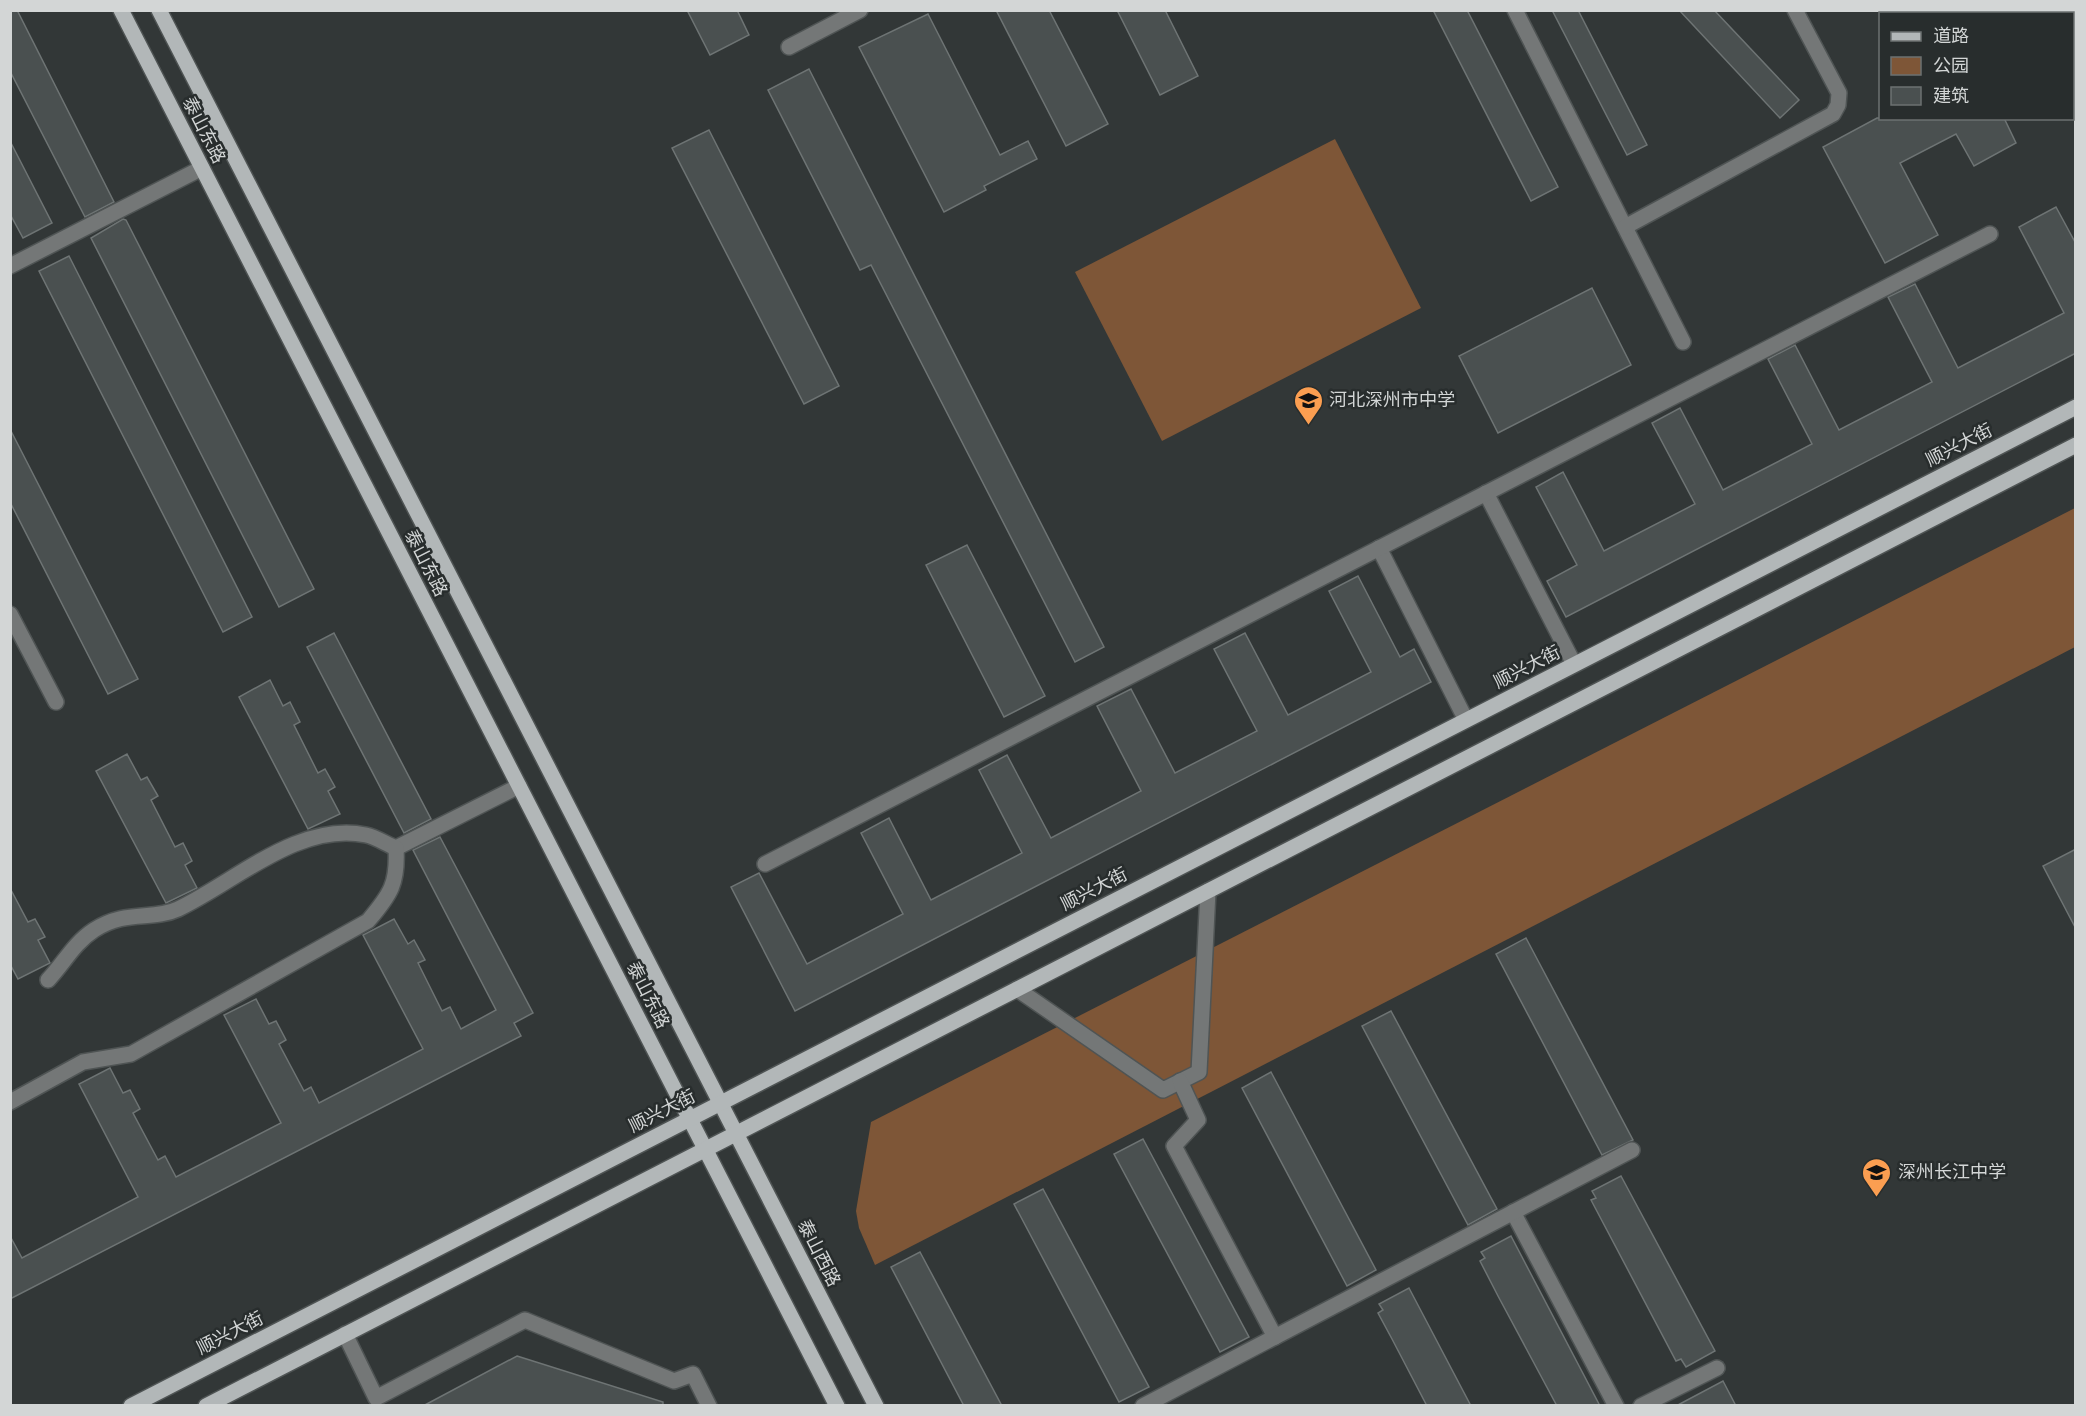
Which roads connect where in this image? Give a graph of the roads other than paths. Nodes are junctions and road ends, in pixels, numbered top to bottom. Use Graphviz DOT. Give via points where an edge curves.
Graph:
graph roads {
  1 [pos="121,10"];
  2 [pos="159,10"];
  3 [pos="860,10"];
  4 [pos="1515,10"];
  5 [pos="1795,10"];
  6 [pos="789,47"];
  7 [pos="202,168"];
  8 [pos="1624,227"];
  9 [pos="1990,234"];
  10 [pos="10,266"];
  11 [pos="1683,342"];
  12 [pos="2076,407"];
  13 [pos="2076,445"];
  14 [pos="1486,493"];
  15 [pos="1379,548"];
  16 [pos="10,614"];
  17 [pos="1574,664"];
  18 [pos="56,702"];
  19 [pos="1466,720"];
  20 [pos="519,786"];
  21 [pos="396,848"];
  22 [pos="765,864"];
  23 [pos="1208,891"];
  24 [pos="48,980"];
  25 [pos="1017,989"];
  26 [pos="1180,1081"];
  27 [pos="10,1102"];
  28 [pos="720,1103"];
  29 [pos="728,1118"];
  30 [pos="690,1119"];
  31 [pos="736,1133"];
  32 [pos="705,1149"];
  33 [pos="1632,1150"];
  34 [pos="1514,1212"];
  35 [pos="345,1334"];
  36 [pos="1275,1337"];
  37 [pos="1717,1368"];
  38 [pos="131,1406"];
  39 [pos="206,1406"];
  40 [pos="709,1406"];
  41 [pos="837,1406"];
  42 [pos="876,1406"];
  43 [pos="1143,1406"];
  44 [pos="1616,1406"];
  45 [pos="1641,1406"];
  1 -- 7 [label="main road, 泰山东路"];
  2 -- 28 [label="main road, 泰山东路"];
  3 -- 6 [label="street"];
  4 -- 8 [label="street"];
  5 -- 8 [label="street" via="1839,93 1833,114"];
  7 -- 10 [label="street"];
  7 -- 20 [label="main road, 泰山东路"];
  8 -- 11 [label="street"];
  9 -- 14 [label="street"];
  12 -- 17 [label="main road, 顺兴大街"];
  13 -- 23 [label="main road"];
  14 -- 15 [label="street"];
  14 -- 17 [label="street"];
  15 -- 19 [label="street"];
  15 -- 22 [label="street"];
  16 -- 18 [label="street"];
  17 -- 19 [label="main road, 顺兴大街"];
  19 -- 28 [label="main road, 顺兴大街"];
  20 -- 21 [label="street"];
  20 -- 30 [label="main road, 泰山东路"];
  21 -- 24 [label="street" via="367,835 333,834 302,840 175,910 129,915 108,922 75,946"];
  21 -- 27 [label="street" via="394,886 368,921 130,1054 83,1062"];
  23 -- 25 [label="main road"];
  23 -- 26 [label="street" via="1199,1072"];
  25 -- 26 [label="street" via="1163,1090"];
  25 -- 31 [label="main road"];
  26 -- 36 [label="street" via="1198,1120 1174,1146"];
  28 -- 29 [label="main road, 泰山东路"];
  28 -- 30 [label="main road, 顺兴大街"];
  29 -- 31 [label="main road, 泰山西路"];
  30 -- 32 [label="main road, 泰山东路"];
  30 -- 38 [label="main road, 顺兴大街"];
  31 -- 32 [label="main road"];
  31 -- 42 [label="main road, 泰山西路"];
  32 -- 35 [label="main road"];
  32 -- 41 [label="main road"];
  33 -- 34 [label="street"];
  34 -- 36 [label="street"];
  34 -- 44 [label="street"];
  35 -- 39 [label="main road"];
  35 -- 40 [label="street" via="376,1398 525,1320 674,1381 693,1374"];
  36 -- 43 [label="street"];
  37 -- 45 [label="street"];
}
